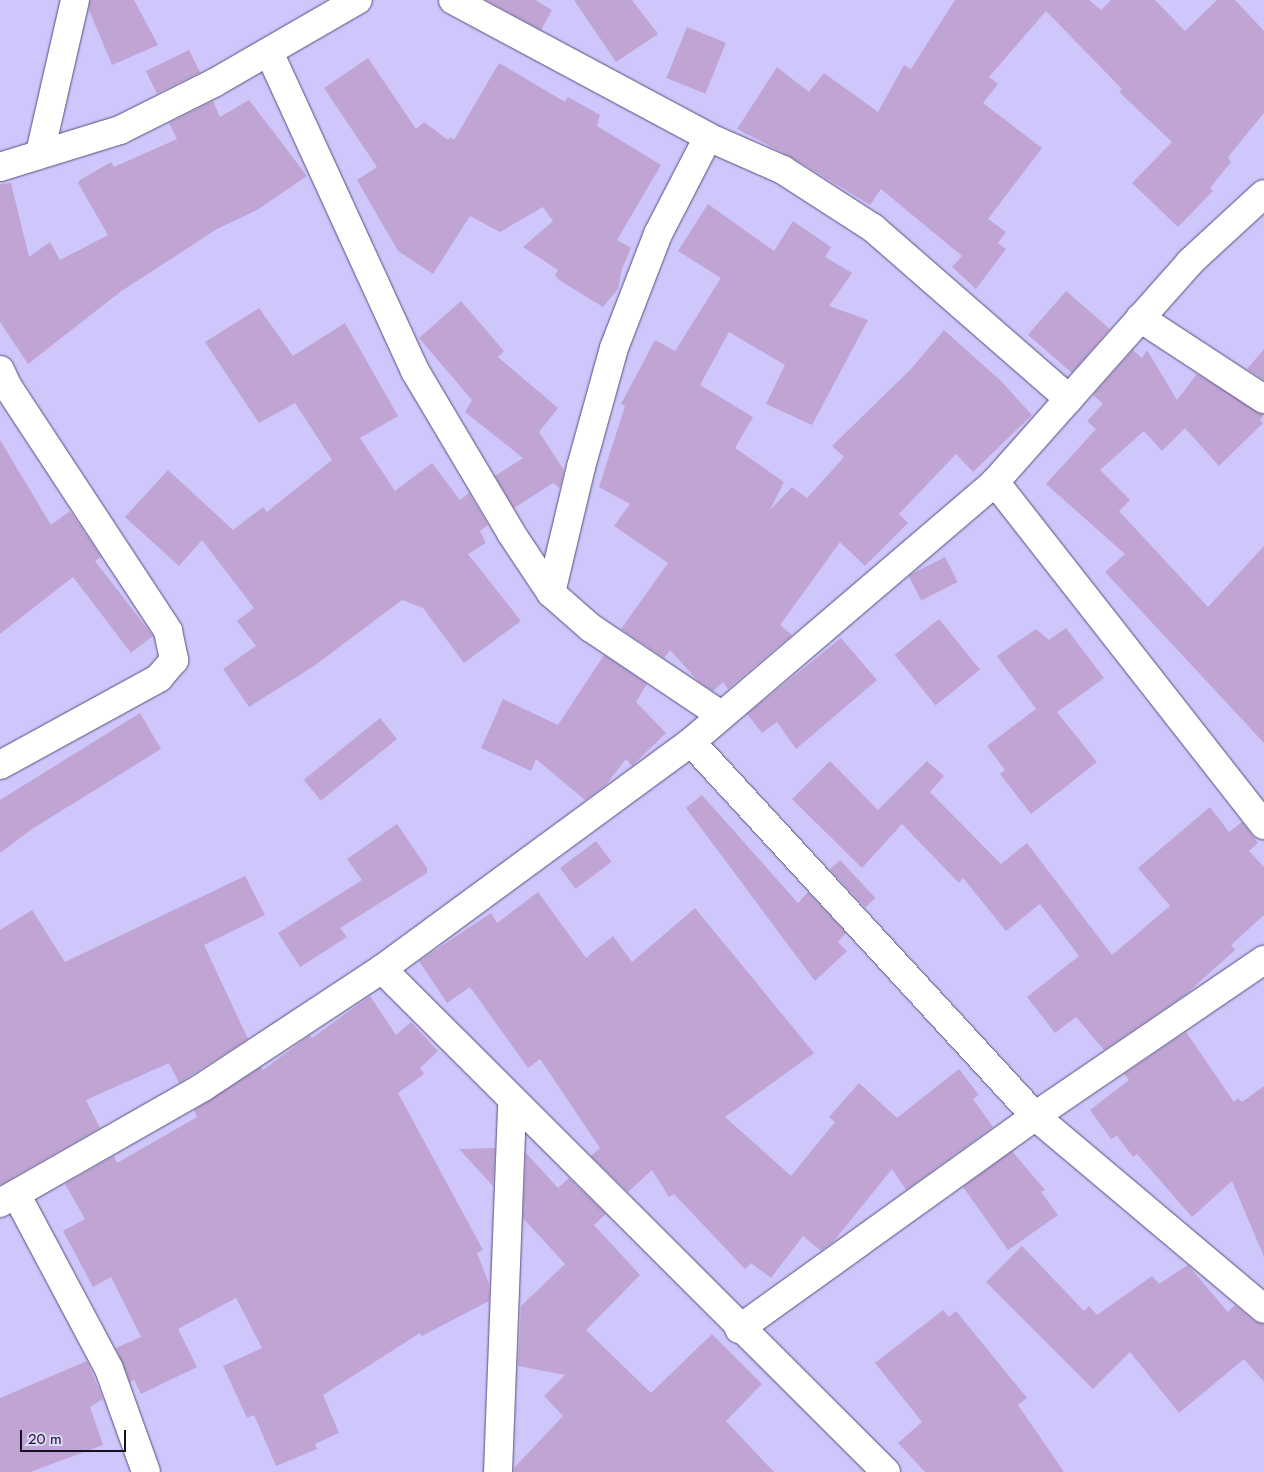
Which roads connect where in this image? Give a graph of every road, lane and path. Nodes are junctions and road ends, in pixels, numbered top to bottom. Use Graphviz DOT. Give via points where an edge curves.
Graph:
graph roads {
  1 [pos="76,0"];
  2 [pos="358,0"];
  3 [pos="453,0"];
  4 [pos="269,52"];
  5 [pos="708,137"];
  6 [pos="40,153"];
  7 [pos="0,167"];
  8 [pos="1264,194"];
  9 [pos="1140,318"];
  10 [pos="3,383"];
  11 [pos="1069,398"];
  12 [pos="1264,399"];
  13 [pos="995,482"];
  14 [pos="551,594"];
  15 [pos="721,715"];
  16 [pos="691,742"];
  17 [pos="0,765"];
  18 [pos="1264,825"];
  19 [pos="1264,960"];
  20 [pos="382,969"];
  21 [pos="512,1100"];
  22 [pos="1035,1116"];
  23 [pos="8,1199"];
  24 [pos="1264,1309"];
  25 [pos="739,1328"];
  26 [pos="146,1472"];
  27 [pos="498,1472"];
  28 [pos="886,1472"];
  1 -- 6 [label="street"];
  2 -- 4 [label="street"];
  3 -- 5 [label="street"];
  4 -- 6 [label="street" via="120,130"];
  4 -- 14 [label="street" via="415,371"];
  5 -- 11 [label="street" via="783,170 873,228"];
  5 -- 14 [label="street" via="658,234 614,348"];
  6 -- 7 [label="street"];
  8 -- 9 [label="street" via="1190,262"];
  9 -- 11 [label="street"];
  9 -- 12 [label="street"];
  10 -- 17 [label="street" via="168,631 174,660 159,678"];
  11 -- 13 [label="street"];
  13 -- 15 [label="street"];
  13 -- 18 [label="street"];
  14 -- 15 [label="street" via="591,628"];
  15 -- 16 [label="street"];
  16 -- 20 [label="street"];
  16 -- 22 [label="street"];
  19 -- 22 [label="street"];
  20 -- 21 [label="street"];
  20 -- 23 [label="street" via="203,1086"];
  21 -- 25 [label="street"];
  21 -- 27 [label="street"];
  22 -- 24 [label="street"];
  22 -- 25 [label="street"];
  23 -- 26 [label="street" via="109,1369"];
  25 -- 28 [label="street"];
}
